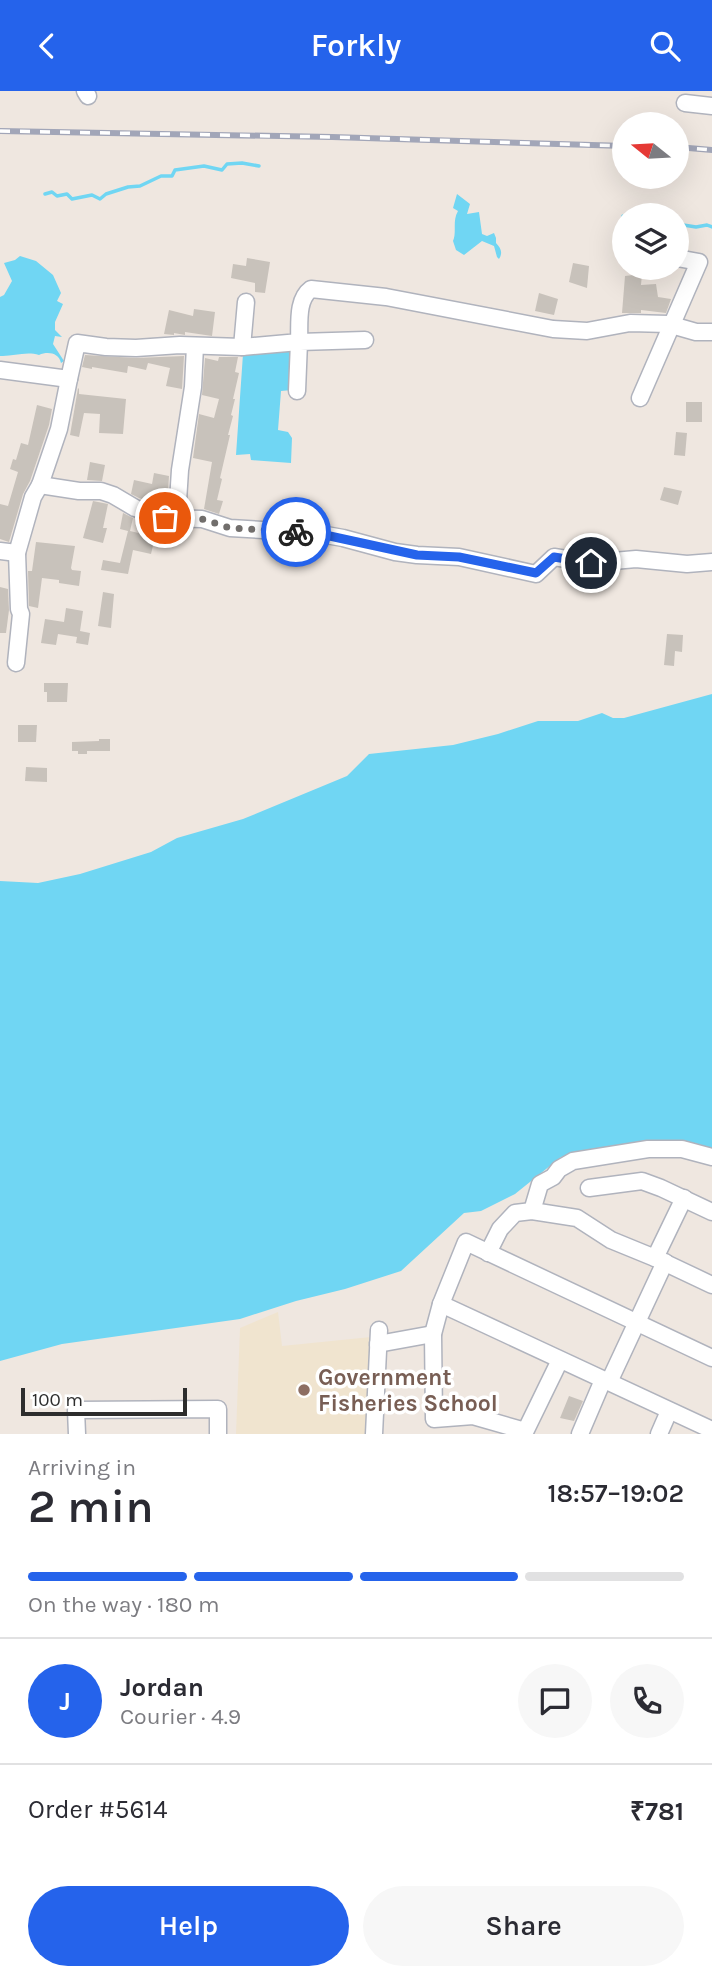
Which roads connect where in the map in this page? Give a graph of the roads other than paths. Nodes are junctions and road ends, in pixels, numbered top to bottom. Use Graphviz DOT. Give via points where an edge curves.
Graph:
graph roads {
  1 [pos="685,103"];
  2 [pos="712,106"];
  3 [pos="689,260"];
  4 [pos="246,302"];
  5 [pos="671,325"];
  6 [pos="712,332"];
  7 [pos="365,339"];
  8 [pos="299,342"];
  9 [pos="195,346"];
  10 [pos="242,347"];
  11 [pos="0,370"];
  12 [pos="69,379"];
  13 [pos="297,391"];
  14 [pos="640,398"];
  15 [pos="40,485"];
  16 [pos="177,517"];
  17 [pos="0,551"];
  18 [pos="18,553"];
  19 [pos="712,562"];
  20 [pos="16,663"];
  21 [pos="712,1157"];
  22 [pos="589,1188"];
  23 [pos="684,1198"];
  24 [pos="532,1211"];
  25 [pos="712,1212"];
  26 [pos="488,1253"];
  27 [pos="660,1260"];
  28 [pos="712,1285"];
  29 [pos="441,1304"];
  30 [pos="637,1323"];
  31 [pos="433,1334"];
  32 [pos="712,1358"];
  33 [pos="560,1360"];
  34 [pos="606,1381"];
  35 [pos="669,1411"];
  36 [pos="712,1430"];
  37 [pos="524,1433"];
  38 [pos="77,1434"];
  39 [pos="218,1434"];
  40 [pos="374,1434"];
  41 [pos="580,1434"];
  42 [pos="659,1434"];
  1 -- 2 [label="street"];
  3 -- 5 [label="street" via="699,262"];
  4 -- 10 [label="street"];
  5 -- 6 [label="street"];
  5 -- 8 [label="street" via="630,323 587,331 553,328 386,297 311,289 301,302"];
  5 -- 14 [label="street"];
  7 -- 8 [label="street"];
  8 -- 10 [label="street"];
  8 -- 13 [label="street"];
  9 -- 10 [label="street"];
  9 -- 12 [label="street" via="126,348 77,343"];
  9 -- 16 [label="street"];
  11 -- 12 [label="street"];
  12 -- 15 [label="street" via="59,429"];
  15 -- 16 [label="street" via="101,491 145,512"];
  15 -- 18 [label="street"];
  16 -- 19 [label="street" via="230,528 316,533 395,552 459,557 536,573 554,557 591,563 636,559"];
  17 -- 18 [label="street"];
  18 -- 20 [label="street" via="21,614"];
  21 -- 24 [label="street" via="657,1148 573,1161 541,1184"];
  22 -- 23 [label="street" via="642,1181"];
  23 -- 25 [label="street"];
  23 -- 27 [label="street"];
  24 -- 26 [label="street" via="515,1213"];
  24 -- 27 [label="street" via="577,1219 611,1240"];
  26 -- 29 [label="street" via="466,1242"];
  26 -- 30 [label="street"];
  27 -- 28 [label="street"];
  27 -- 30 [label="street"];
  29 -- 31 [label="street"];
  29 -- 33 [label="street"];
  30 -- 32 [label="street"];
  30 -- 34 [label="street"];
  31 -- 37 [label="street" via="434,1419 473,1416"];
  31 -- 40 [label="street" via="378,1337"];
  33 -- 34 [label="street"];
  33 -- 37 [label="street"];
  34 -- 35 [label="street"];
  34 -- 41 [label="street"];
  35 -- 36 [label="street"];
  35 -- 42 [label="street"];
  38 -- 39 [label="street" via="76,1410 166,1409 218,1409"];
}
